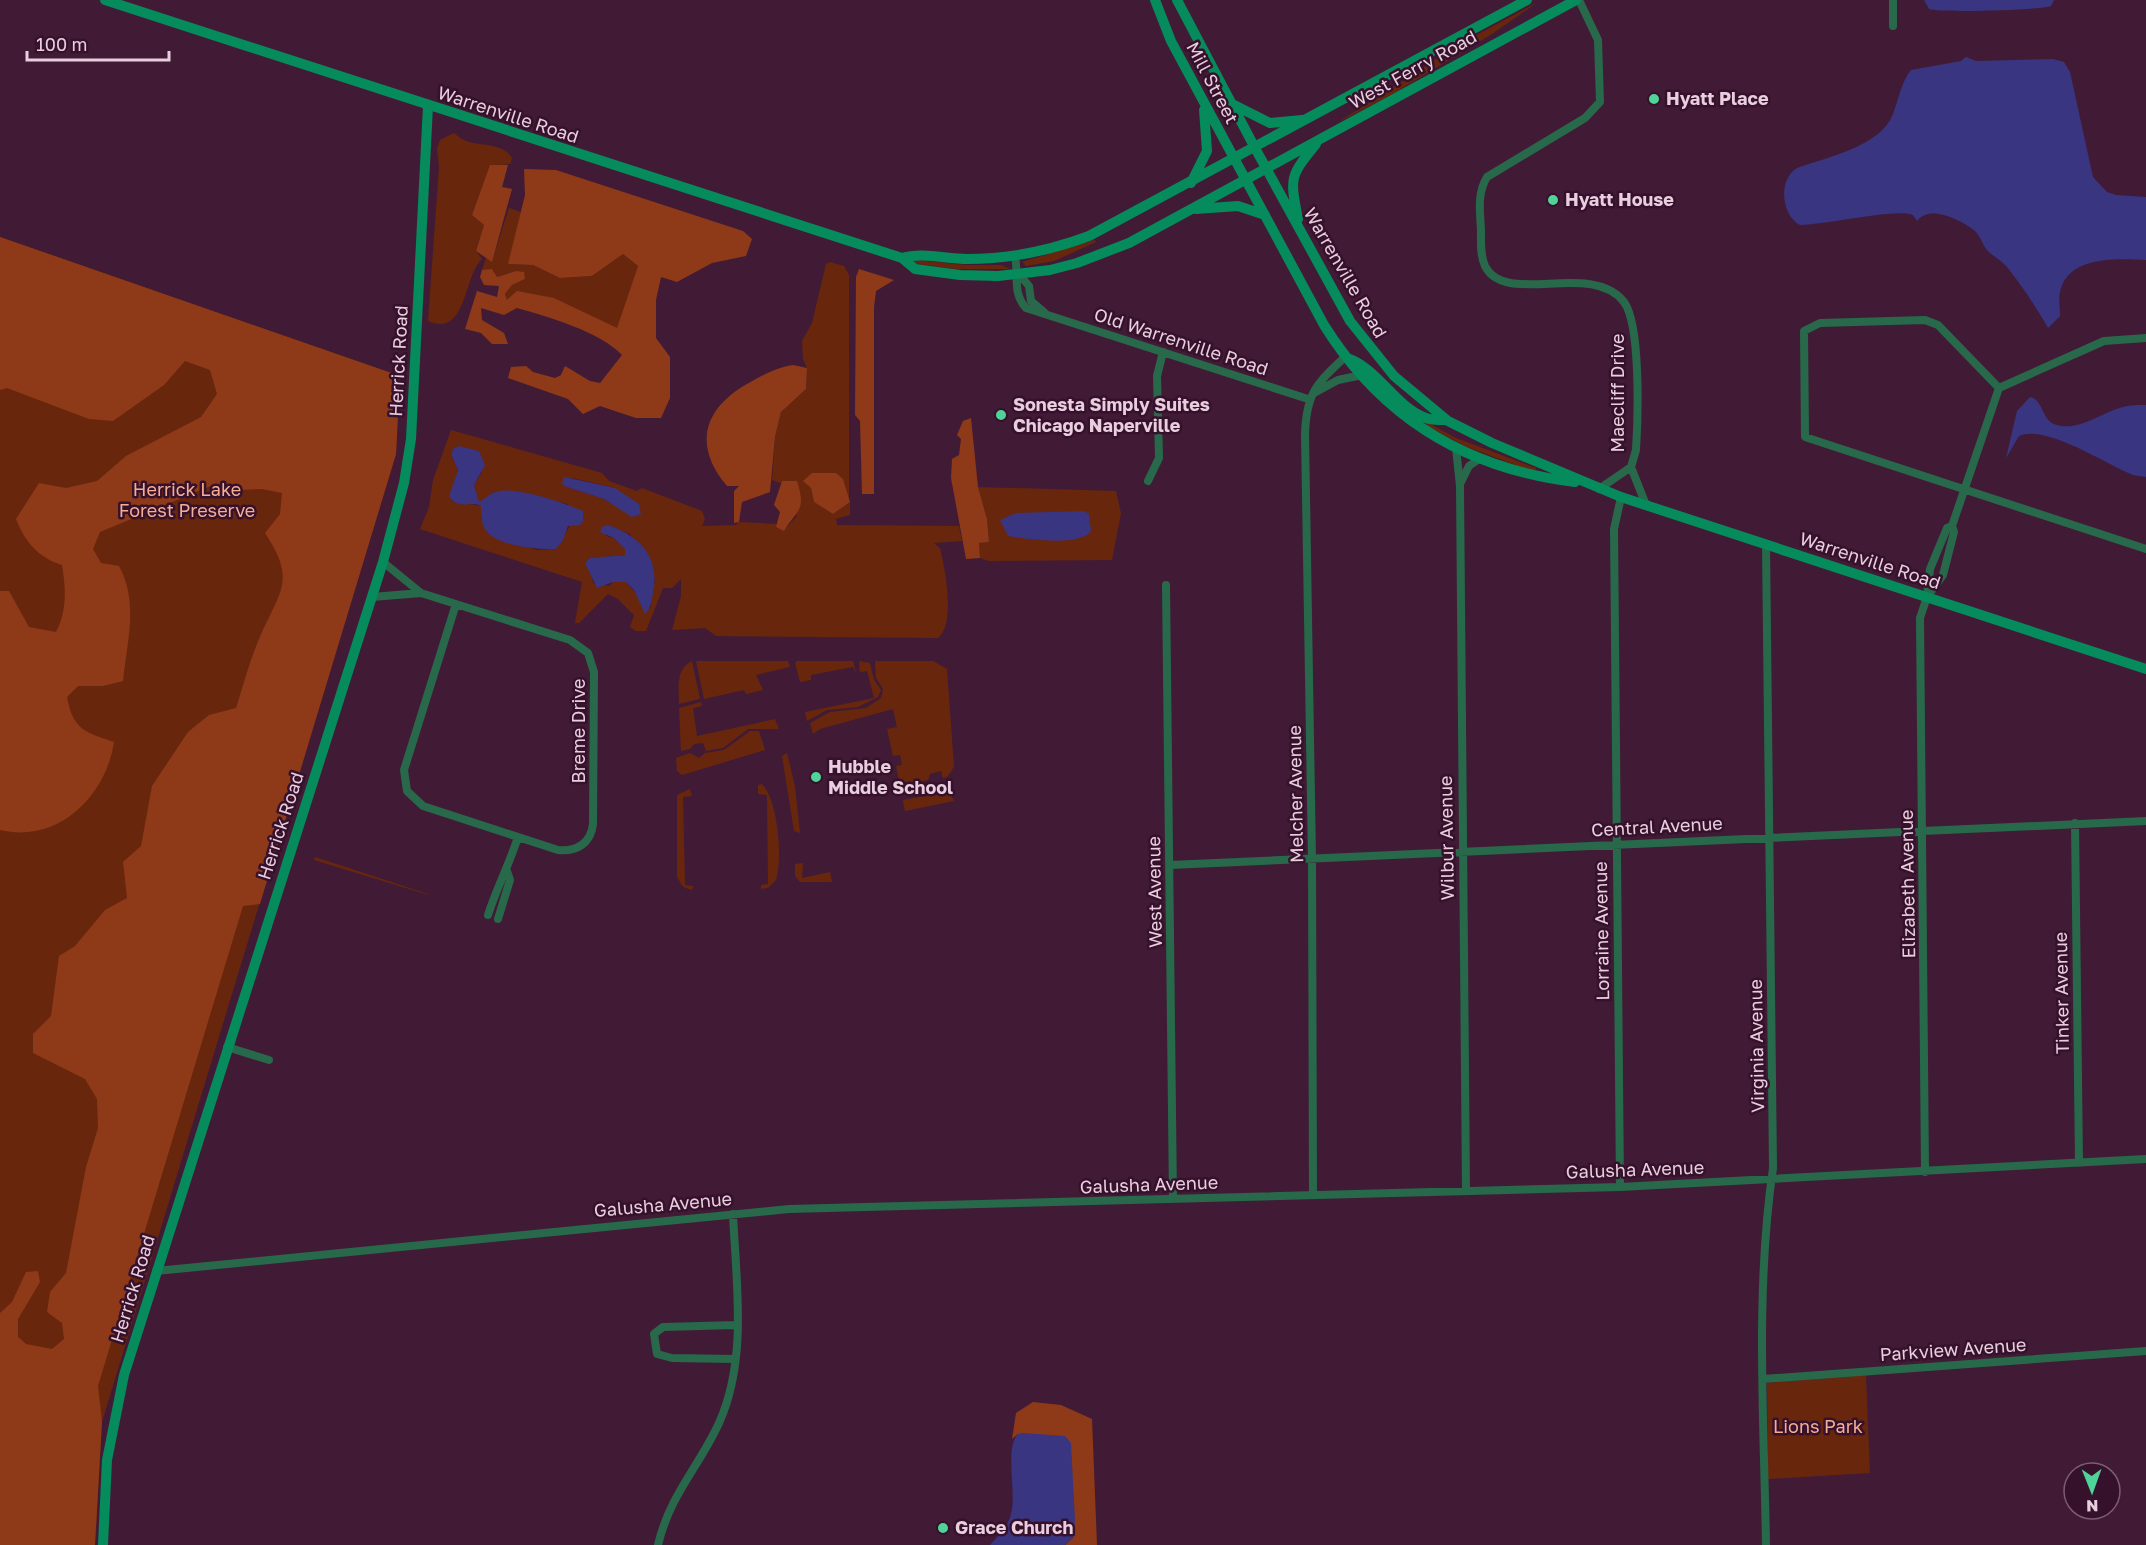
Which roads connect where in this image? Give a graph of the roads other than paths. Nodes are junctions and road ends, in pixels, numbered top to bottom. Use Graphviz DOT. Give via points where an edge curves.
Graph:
graph roads {
  1 [pos="105,0"];
  2 [pos="1155,0"];
  3 [pos="1177,0"];
  4 [pos="1527,0"];
  5 [pos="1578,0"];
  6 [pos="1893,0"];
  7 [pos="1893,26"];
  8 [pos="1202,101"];
  9 [pos="1230,103"];
  10 [pos="428,106"];
  11 [pos="1308,119"];
  12 [pos="1321,138"];
  13 [pos="1254,148"];
  14 [pos="1234,159"];
  15 [pos="1266,169"];
  16 [pos="1246,179"];
  17 [pos="1191,183"];
  18 [pos="1190,210"];
  19 [pos="1265,215"];
  20 [pos="1301,231"];
  21 [pos="1015,256"];
  22 [pos="902,258"];
  23 [pos="1019,274"];
  24 [pos="1045,313"];
  25 [pos="2146,338"];
  26 [pos="1162,352"];
  27 [pos="1345,357"];
  28 [pos="1362,375"];
  29 [pos="1999,388"];
  30 [pos="1310,397"];
  31 [pos="1448,420"];
  32 [pos="1456,448"];
  33 [pos="1479,459"];
  34 [pos="1630,467"];
  35 [pos="1148,481"];
  36 [pos="1584,483"];
  37 [pos="1460,486"];
  38 [pos="1599,489"];
  39 [pos="1964,490"];
  40 [pos="1621,497"];
  41 [pos="1646,505"];
  42 [pos="1952,526"];
  43 [pos="1766,545"];
  44 [pos="2146,549"];
  45 [pos="383,562"];
  46 [pos="1166,585"];
  47 [pos="421,593"];
  48 [pos="372,597"];
  49 [pos="1927,597"];
  50 [pos="456,604"];
  51 [pos="2146,669"];
  52 [pos="2146,821"];
  53 [pos="2075,823"];
  54 [pos="1922,830"];
  55 [pos="518,837"];
  56 [pos="1769,837"];
  57 [pos="1615,844"];
  58 [pos="1462,851"];
  59 [pos="1312,860"];
  60 [pos="1170,865"];
  61 [pos="507,871"];
  62 [pos="488,915"];
  63 [pos="498,919"];
  64 [pos="227,1047"];
  65 [pos="269,1060"];
  66 [pos="2146,1159"];
  67 [pos="2079,1163"];
  68 [pos="1925,1172"];
  69 [pos="1771,1180"];
  70 [pos="1620,1186"];
  71 [pos="1466,1191"];
  72 [pos="1313,1195"];
  73 [pos="1173,1199"];
  74 [pos="733,1214"];
  75 [pos="156,1271"];
  76 [pos="736,1325"];
  77 [pos="2146,1351"];
  78 [pos="735,1359"];
  79 [pos="1763,1379"];
  80 [pos="102,1545"];
  81 [pos="658,1545"];
  82 [pos="1766,1545"];
  1 -- 10 [label="main road, Warrenville Road"];
  2 -- 8 [label="main road, Mill Street"];
  3 -- 9 [label="main road, Mill Street"];
  4 -- 11 [label="main road, West Ferry Road"];
  5 -- 12 [label="main road, West Ferry Road"];
  5 -- 34 [label="street, Maecliff Drive" via="1600,48 1600,102 1585,118 1487,177 1480,198 1481,250 1488,272 1499,280 1519,284 1593,283 1611,290 1625,303 1635,339 1637,443"];
  6 -- 7 [label="street"];
  8 -- 14 [label="main road, Mill Street"];
  8 -- 17 [label="main road" via="1208,143"];
  9 -- 11 [label="main road" via="1270,123"];
  9 -- 13 [label="main road, Mill Street"];
  10 -- 22 [label="main road, Warrenville Road"];
  10 -- 45 [label="main road, Herrick Road" via="411,439"];
  11 -- 13 [label="main road, West Ferry Road"];
  12 -- 15 [label="main road, West Ferry Road"];
  12 -- 20 [label="main road" via="1299,165 1292,183"];
  13 -- 14 [label="main road, West Ferry Road"];
  13 -- 15 [label="main road, Mill Street"];
  14 -- 16 [label="main road, Mill Street"];
  14 -- 17 [label="main road, Warrenville Road"];
  15 -- 16 [label="main road, Warrenville Road"];
  15 -- 20 [label="main road, Warrenville Road"];
  16 -- 18 [label="main road, Warrenville Road"];
  16 -- 19 [label="main road, Warrenville Road"];
  17 -- 21 [label="main road, Warrenville Road" via="1089,236 1050,250"];
  18 -- 19 [label="main road" via="1228,206"];
  18 -- 23 [label="main road, Warrenville Road" via="1114,250 1050,270"];
  19 -- 27 [label="main road, Warrenville Road"];
  20 -- 31 [label="main road, Warrenville Road" via="1361,337 1394,376"];
  21 -- 22 [label="main road, Warrenville Road" via="964,259 917,254"];
  21 -- 23 [label="street"];
  22 -- 23 [label="main road, Warrenville Road" via="915,269 937,273"];
  23 -- 24 [label="street" via="1029,286 1031,301"];
  23 -- 24 [label="street, Old Warrenville Road" via="1016,286 1022,304"];
  24 -- 26 [label="street, Old Warrenville Road"];
  25 -- 29 [label="street" via="2104,341"];
  26 -- 30 [label="street, Old Warrenville Road"];
  26 -- 35 [label="street" via="1157,376 1159,458"];
  27 -- 28 [label="main road, Warrenville Road"];
  27 -- 30 [label="street" via="1322,378"];
  27 -- 31 [label="main road" via="1362,363 1426,418"];
  28 -- 30 [label="street" via="1338,380"];
  28 -- 32 [label="main road, Warrenville Road" via="1408,420"];
  29 -- 39 [label="street"];
  29 -- 39 [label="street" via="1938,326 1925,320 1820,323 1804,331 1806,437"];
  30 -- 59 [label="street, Melcher Avenue" via="1305,435"];
  31 -- 36 [label="main road, Warrenville Road"];
  32 -- 33 [label="main road, Warrenville Road"];
  32 -- 37 [label="street, Wilbur Avenue"];
  33 -- 36 [label="main road, Warrenville Road" via="1534,476"];
  33 -- 37 [label="street" via="1469,466"];
  34 -- 38 [label="street, Maecliff Drive"];
  34 -- 41 [label="street, Maecliff Drive"];
  36 -- 38 [label="main road, Warrenville Road"];
  37 -- 58 [label="street, Wilbur Avenue"];
  38 -- 40 [label="main road, Warrenville Road"];
  39 -- 42 [label="street"];
  39 -- 44 [label="street"];
  40 -- 41 [label="main road, Warrenville Road"];
  40 -- 57 [label="street, Lorraine Avenue" via="1614,529"];
  41 -- 43 [label="main road, Warrenville Road"];
  42 -- 49 [label="street" via="1954,532 1943,575"];
  42 -- 49 [label="street" via="1947,528 1930,569"];
  43 -- 49 [label="main road, Warrenville Road"];
  43 -- 56 [label="street, Virginia Avenue"];
  45 -- 47 [label="street, Breme Drive"];
  45 -- 48 [label="main road, Herrick Road"];
  46 -- 60 [label="street, West Avenue"];
  47 -- 48 [label="street, Breme Drive"];
  47 -- 50 [label="street, Breme Drive"];
  48 -- 64 [label="main road, Herrick Road"];
  49 -- 51 [label="main road, Warrenville Road"];
  49 -- 54 [label="street, Elizabeth Avenue" via="1920,618"];
  50 -- 55 [label="street, Breme Drive" via="404,770 405,786 410,797 423,806"];
  50 -- 55 [label="street, Breme Drive" via="576,643 588,653 593,665 592,831 581,846 566,851"];
  52 -- 53 [label="street, Central Avenue"];
  53 -- 54 [label="street, Central Avenue"];
  53 -- 67 [label="street, Tinker Avenue"];
  54 -- 56 [label="street, Central Avenue"];
  54 -- 68 [label="street, Elizabeth Avenue"];
  55 -- 61 [label="street"];
  56 -- 57 [label="street, Central Avenue"];
  56 -- 69 [label="street, Virginia Avenue"];
  57 -- 58 [label="street, Central Avenue"];
  57 -- 70 [label="street, Lorraine Avenue"];
  58 -- 59 [label="street, Central Avenue"];
  58 -- 71 [label="street, Wilbur Avenue"];
  59 -- 60 [label="street, Central Avenue"];
  59 -- 72 [label="street, Melcher Avenue"];
  60 -- 73 [label="street, West Avenue"];
  61 -- 62 [label="street" via="501,875"];
  61 -- 63 [label="street" via="510,880"];
  64 -- 65 [label="street"];
  64 -- 75 [label="main road, Herrick Road"];
  66 -- 67 [label="street, Galusha Avenue"];
  67 -- 68 [label="street, Galusha Avenue"];
  68 -- 69 [label="street, Galusha Avenue"];
  69 -- 70 [label="street, Galusha Avenue"];
  69 -- 79 [label="street, Virginia Avenue" via="1762,1277"];
  70 -- 71 [label="street, Galusha Avenue"];
  71 -- 72 [label="street, Galusha Avenue"];
  72 -- 73 [label="street, Galusha Avenue"];
  73 -- 74 [label="street, Galusha Avenue" via="794,1208"];
  74 -- 75 [label="street, Galusha Avenue"];
  74 -- 76 [label="street"];
  75 -- 80 [label="main road, Herrick Road" via="124,1375 113,1426"];
  76 -- 78 [label="street"];
  76 -- 78 [label="street" via="663,1327 654,1334 657,1354 672,1358"];
  77 -- 79 [label="street, Parkview Avenue"];
  78 -- 81 [label="street" via="723,1413 679,1489"];
  79 -- 82 [label="street, Virginia Avenue"];
}
